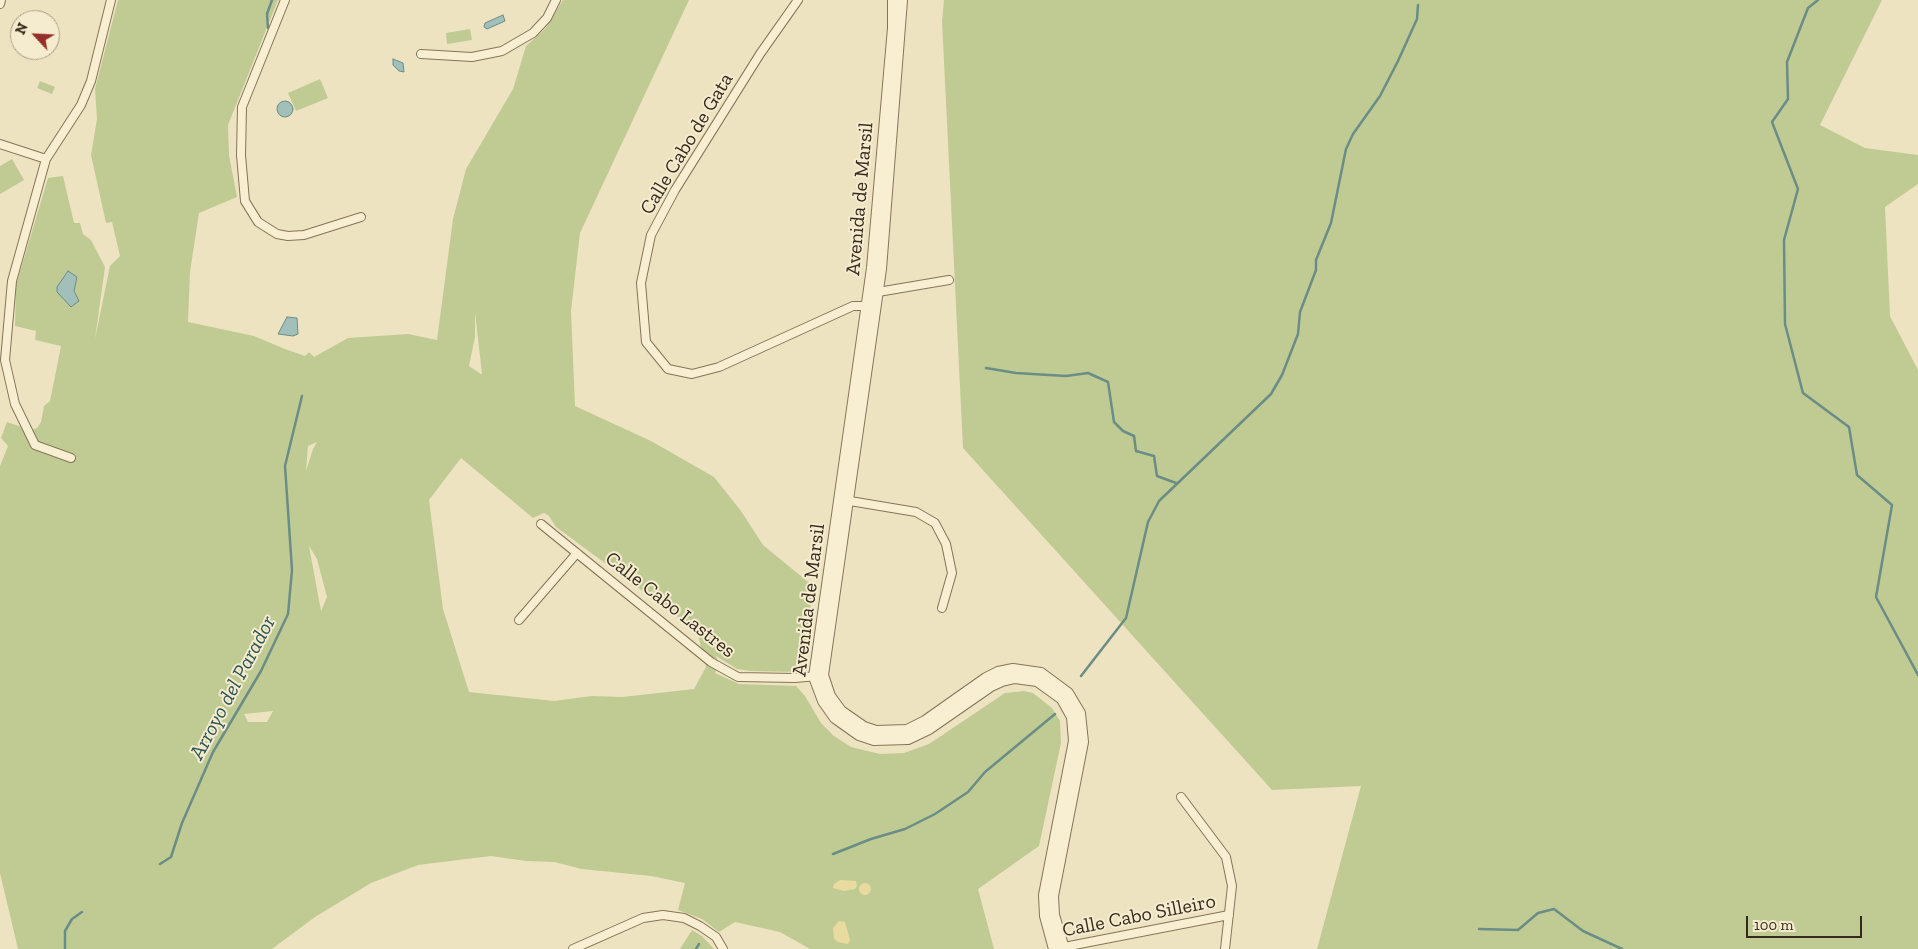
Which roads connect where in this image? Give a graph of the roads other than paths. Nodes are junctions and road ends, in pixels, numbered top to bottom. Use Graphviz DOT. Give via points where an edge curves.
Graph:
graph roads {
  1 [pos="1,0"];
  2 [pos="111,0"];
  3 [pos="285,0"];
  4 [pos="556,0"];
  5 [pos="798,0"];
  6 [pos="893,0"];
  7 [pos="902,0"];
  8 [pos="0,4"];
  9 [pos="421,54"];
  10 [pos="0,144"];
  11 [pos="46,160"];
  12 [pos="361,217"];
  13 [pos="949,280"];
  14 [pos="878,292"];
  15 [pos="866,306"];
  16 [pos="70,458"];
  17 [pos="844,500"];
  18 [pos="540,524"];
  19 [pos="577,553"];
  20 [pos="942,608"];
  21 [pos="519,620"];
  22 [pos="818,676"];
  23 [pos="1181,798"];
  24 [pos="1229,915"];
  25 [pos="1059,948"];
  26 [pos="573,949"];
  27 [pos="723,949"];
  28 [pos="1225,949"];
  1 -- 8 [label="street"];
  2 -- 11 [label="street" via="91,80 81,105"];
  3 -- 12 [label="street" via="242,107 241,155 245,201 258,222 277,234 288,236 304,235"];
  4 -- 9 [label="street" via="547,18 533,34 502,51 472,57"];
  5 -- 15 [label="street, Calle Cabo de Gata" via="760,54 651,235 641,283 646,342 668,368 692,374 719,367 853,306"];
  6 -- 15 [label="street, Avenida de Marsil"];
  7 -- 14 [label="street, Avenida de Marsil"];
  10 -- 11 [label="street"];
  11 -- 16 [label="street" via="12,281 5,360 15,404 35,445"];
  13 -- 14 [label="street"];
  14 -- 17 [label="street, Avenida de Marsil"];
  15 -- 17 [label="street, Avenida de Marsil"];
  17 -- 20 [label="street" via="916,512 936,522 946,544 952,574"];
  17 -- 22 [label="street, Avenida de Marsil"];
  18 -- 19 [label="street, Calle Cabo Lastres"];
  19 -- 21 [label="street"];
  19 -- 22 [label="street, Calle Cabo Lastres" via="711,662 738,677"];
  22 -- 25 [label="street, Avenida de Marsil" via="842,711 864,727 876,731 907,730 925,722 986,678 1006,671 1041,673 1068,694 1080,712 1083,742 1053,896"];
  23 -- 24 [label="street" via="1226,857 1232,886"];
  24 -- 25 [label="street, Calle Cabo Silleiro"];
  24 -- 28 [label="street"];
  26 -- 27 [label="street" via="643,918 663,916 684,918 700,926 716,937"];
}
